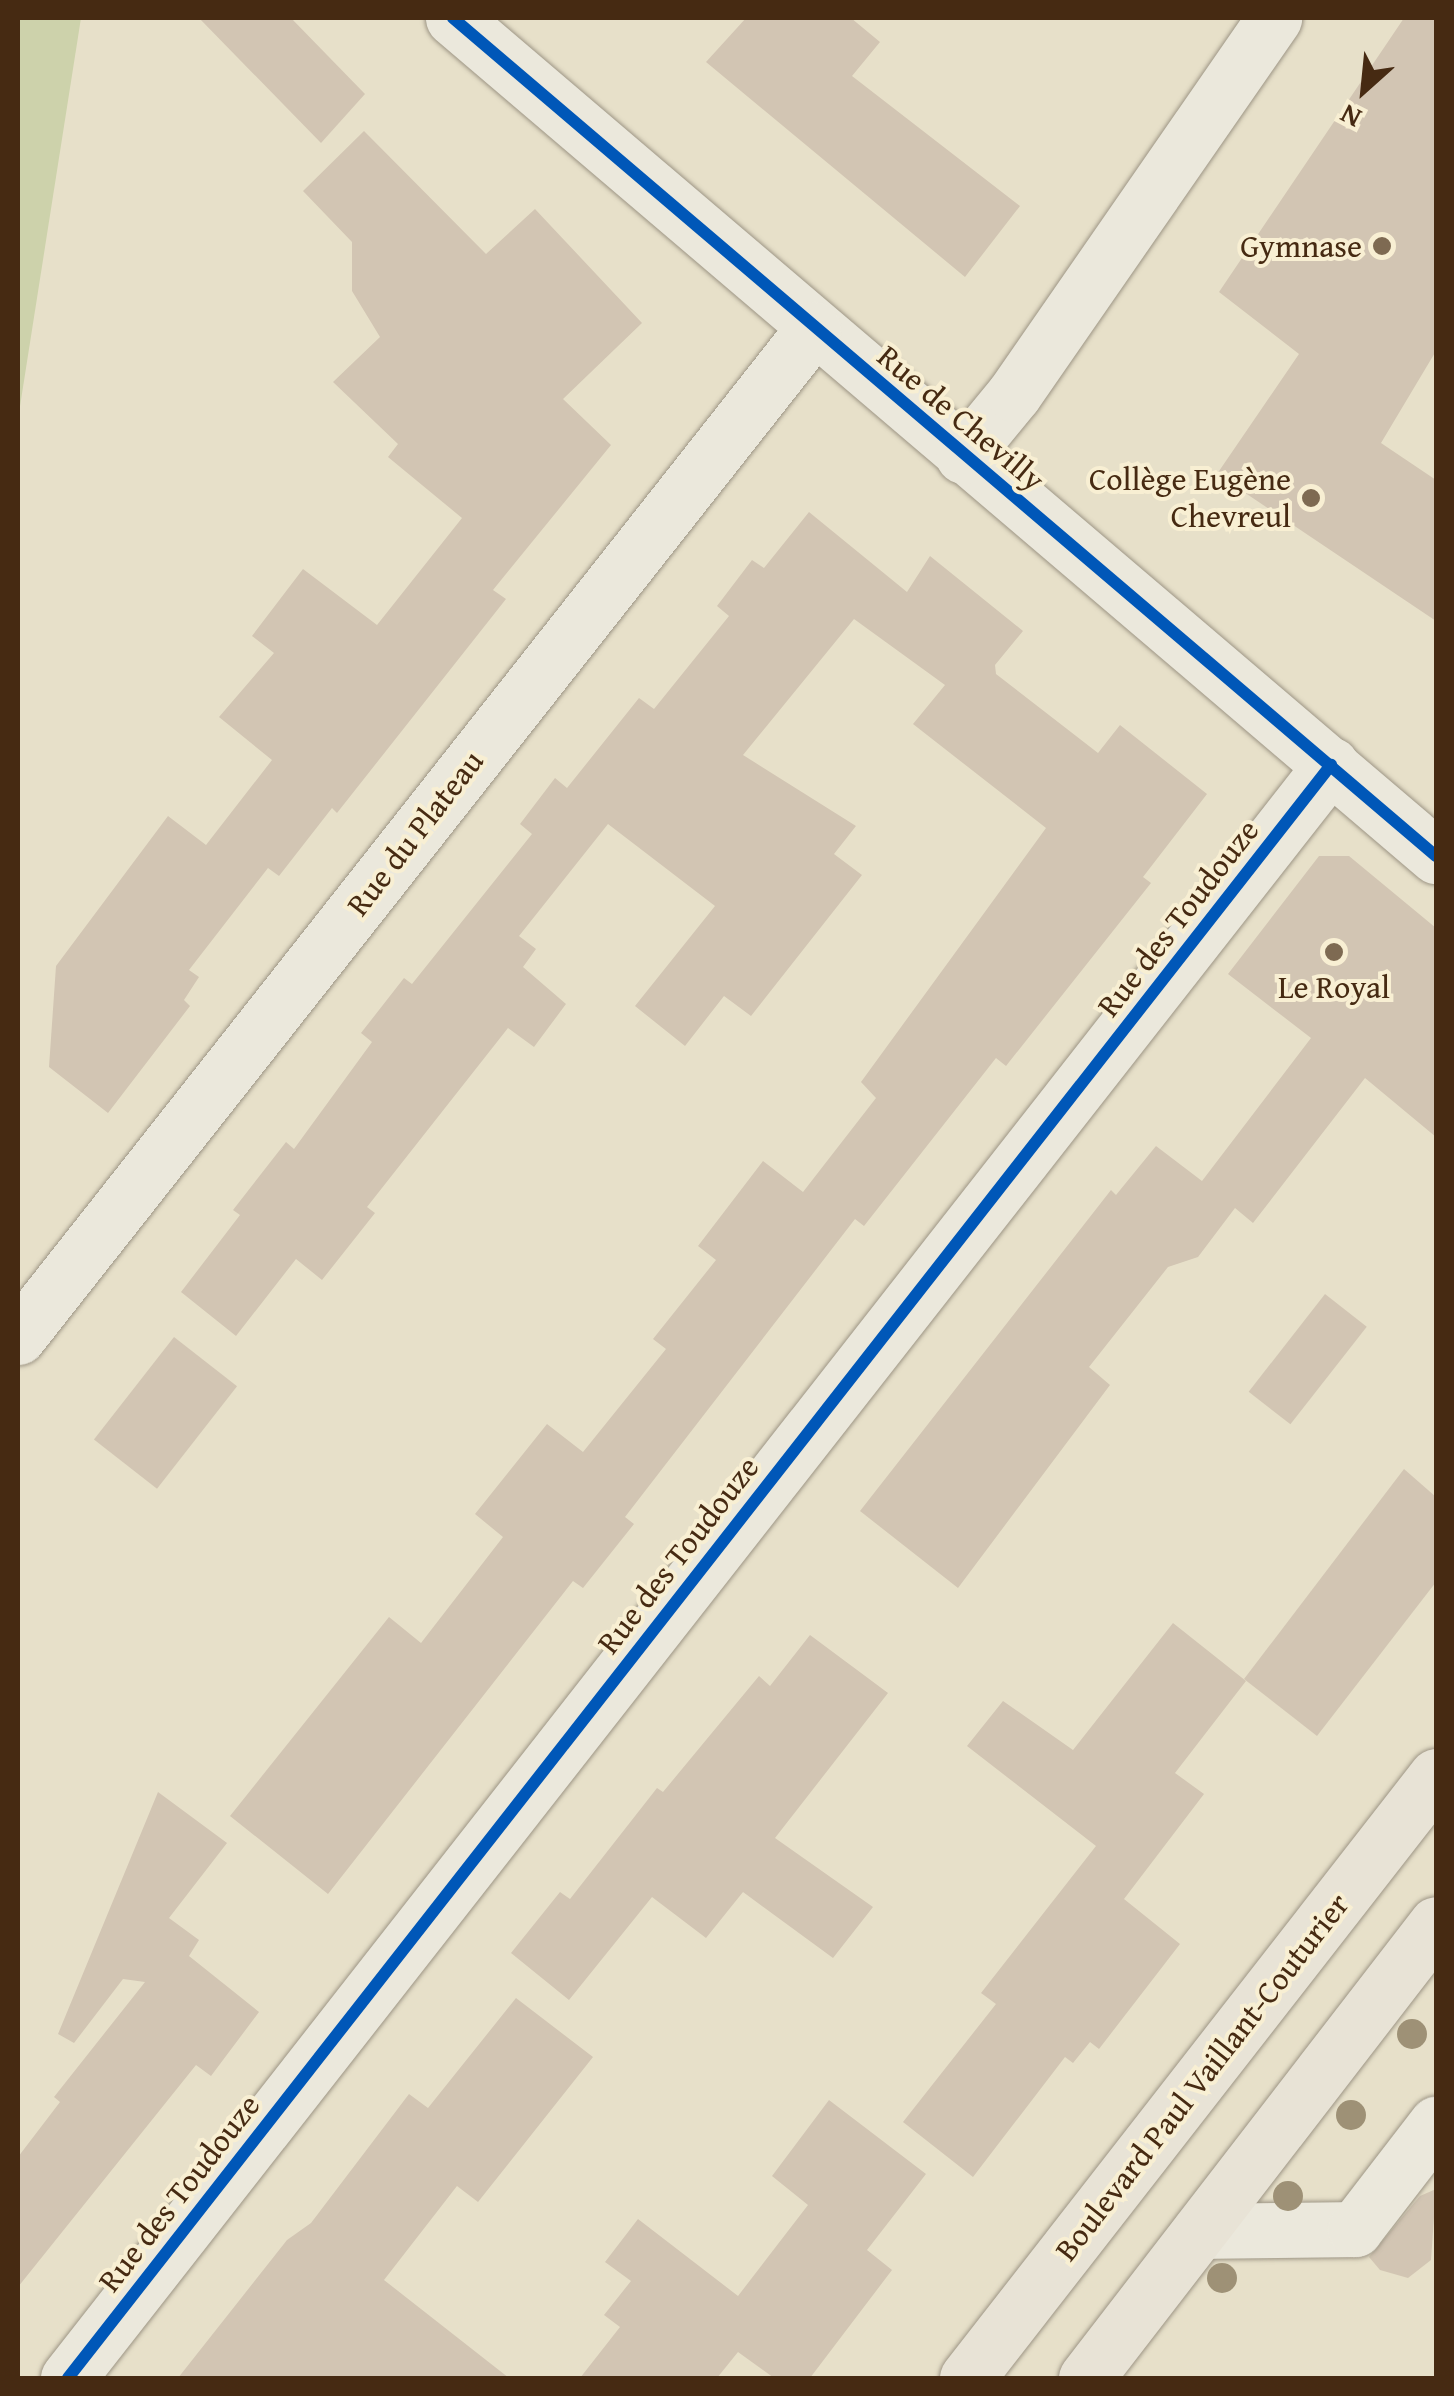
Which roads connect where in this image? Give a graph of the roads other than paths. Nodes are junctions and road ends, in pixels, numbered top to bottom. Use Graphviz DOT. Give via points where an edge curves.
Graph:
graph roads {
  1 [pos="454,18"];
  2 [pos="1274,18"];
  3 [pos="813,329"];
  4 [pos="963,456"];
  5 [pos="1332,766"];
  6 [pos="1436,856"];
  7 [pos="18,1337"];
  8 [pos="1436,1776"];
  9 [pos="1434,1940"];
  10 [pos="1436,2124"];
  11 [pos="1200,2231"];
  12 [pos="68,2378"];
  13 [pos="966,2378"];
  14 [pos="1086,2378"];
  1 -- 3 [label="street, Rue de Chevilly"];
  2 -- 4 [label="street" via="1014,394"];
  3 -- 4 [label="street, Rue de Chevilly"];
  3 -- 7 [label="street, Rue du Plateau"];
  4 -- 5 [label="street, Rue de Chevilly"];
  5 -- 6 [label="street, Rue de Chevilly"];
  5 -- 12 [label="street, Rue des Toudouze"];
  8 -- 13 [label="main road, Boulevard Paul Vaillant-Couturier"];
  9 -- 11 [label="main road"];
  10 -- 11 [label="street" via="1355,2229"];
  11 -- 14 [label="main road"];
}
